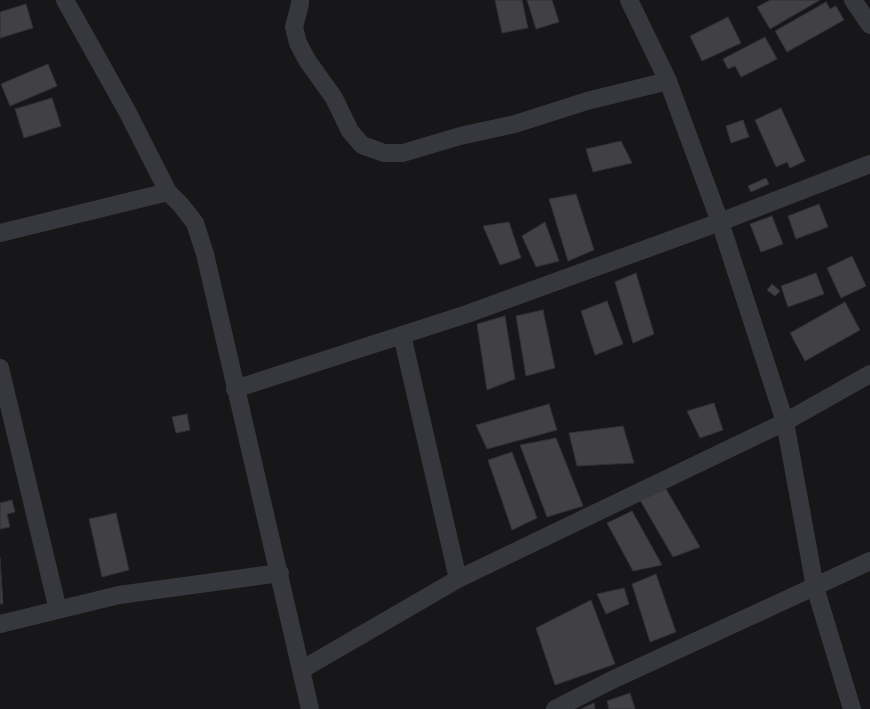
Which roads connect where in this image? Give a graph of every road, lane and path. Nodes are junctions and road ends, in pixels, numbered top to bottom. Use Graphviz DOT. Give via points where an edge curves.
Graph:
graph roads {
  1 [pos="65,0"];
  2 [pos="300,0"];
  3 [pos="629,0"];
  4 [pos="855,1"];
  5 [pos="870,25"];
  6 [pos="668,81"];
  7 [pos="870,164"];
  8 [pos="168,192"];
  9 [pos="720,222"];
  10 [pos="0,233"];
  11 [pos="402,335"];
  12 [pos="0,368"];
  13 [pos="870,374"];
  14 [pos="235,389"];
  15 [pos="785,422"];
  16 [pos="870,561"];
  17 [pos="280,573"];
  18 [pos="458,579"];
  19 [pos="815,586"];
  20 [pos="58,610"];
  21 [pos="0,624"];
  22 [pos="302,670"];
  23 [pos="310,709"];
  24 [pos="555,709"];
  25 [pos="852,709"];
  1 -- 8 [label="street" via="127,111"];
  2 -- 6 [label="street" via="294,27 298,43 307,60 334,98 350,131 362,145 384,153 403,152 516,124 587,101"];
  3 -- 6 [label="street"];
  4 -- 5 [label="street"];
  6 -- 9 [label="street"];
  7 -- 9 [label="street"];
  8 -- 10 [label="street"];
  8 -- 14 [label="street" via="195,223 205,254"];
  9 -- 11 [label="street"];
  9 -- 15 [label="street"];
  11 -- 14 [label="street"];
  11 -- 18 [label="street"];
  12 -- 20 [label="street"];
  13 -- 15 [label="street"];
  14 -- 17 [label="street"];
  15 -- 18 [label="street"];
  15 -- 19 [label="street"];
  16 -- 19 [label="street"];
  17 -- 20 [label="street" via="119,595"];
  17 -- 22 [label="street"];
  18 -- 22 [label="street"];
  19 -- 24 [label="street"];
  19 -- 25 [label="street"];
  20 -- 21 [label="street"];
  22 -- 23 [label="street"];
}
